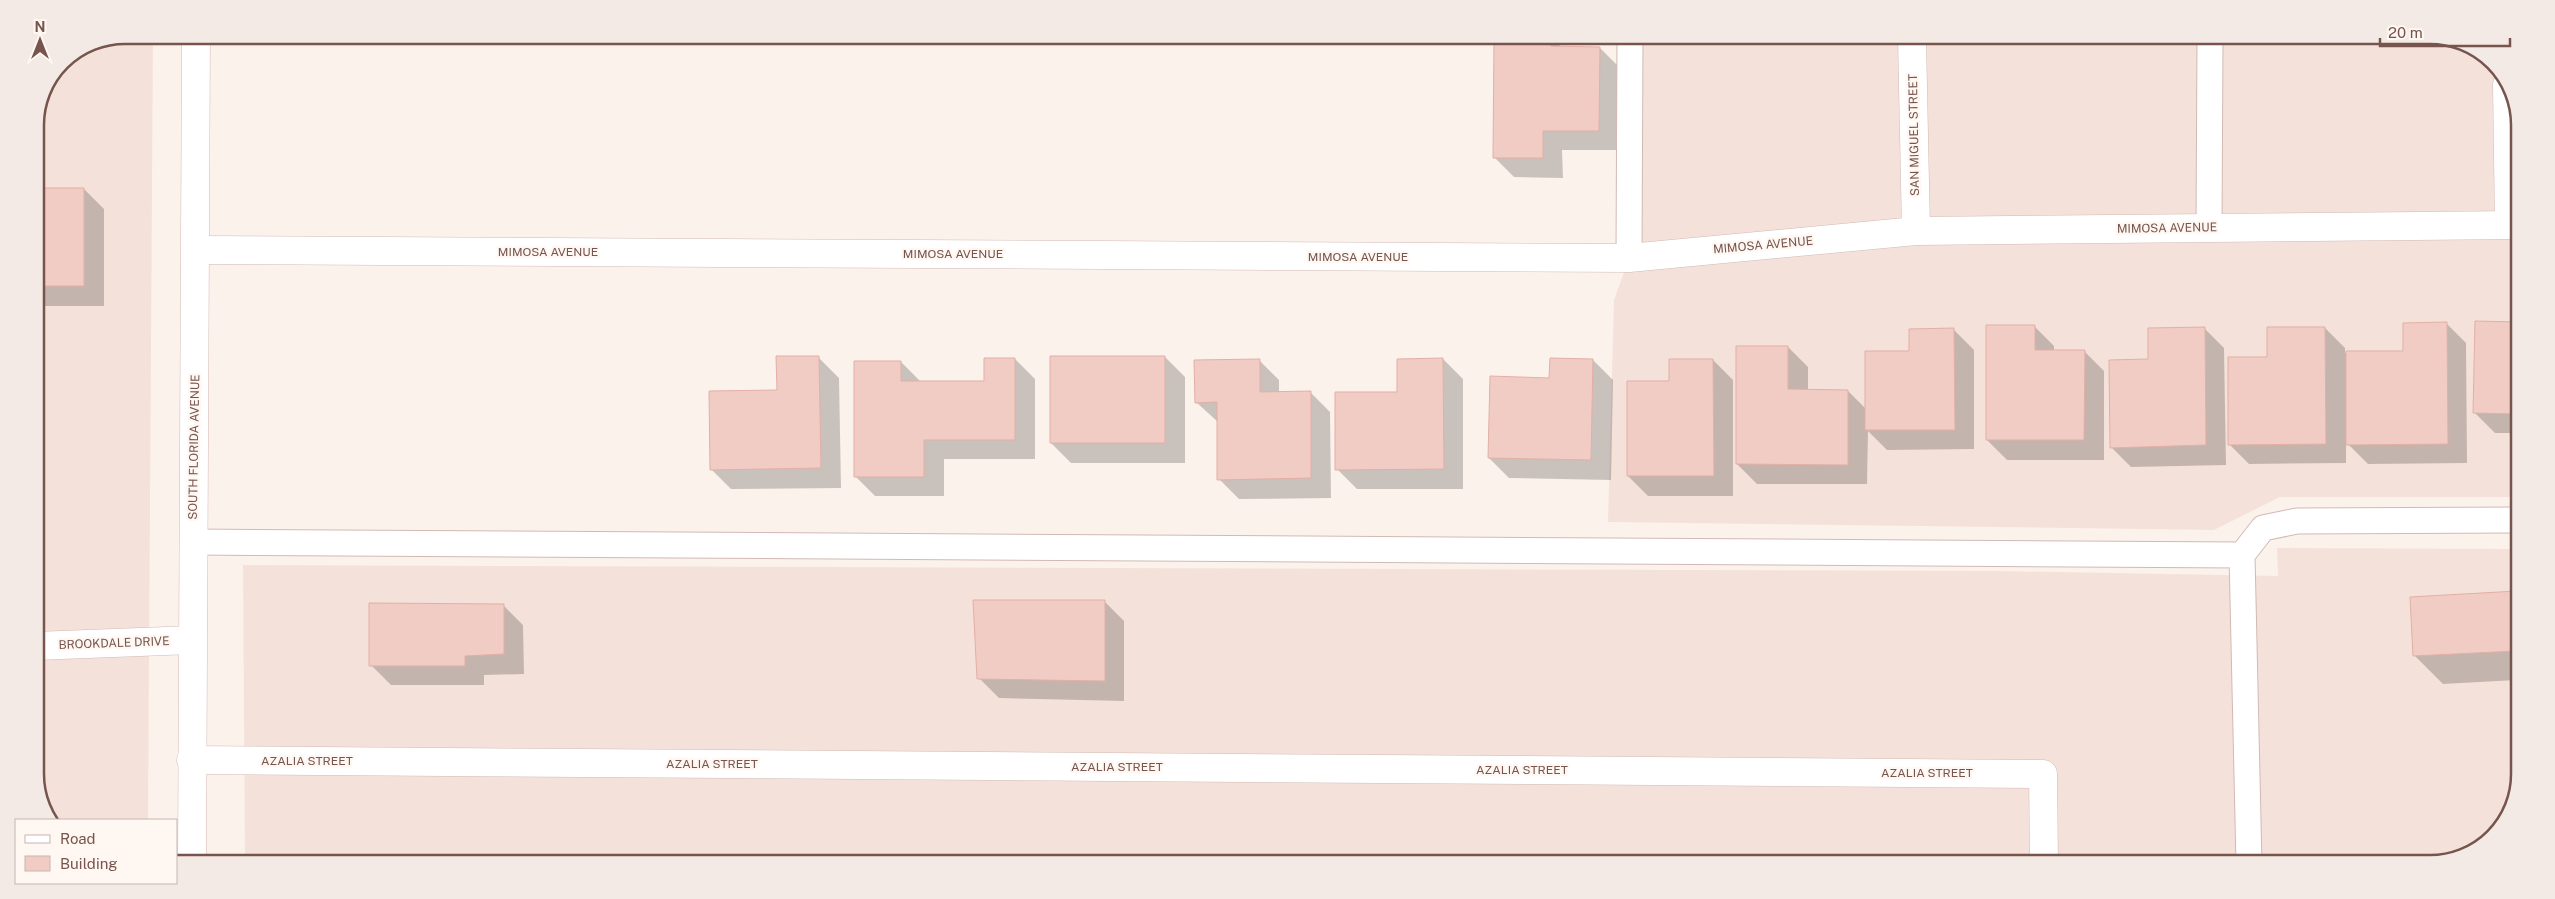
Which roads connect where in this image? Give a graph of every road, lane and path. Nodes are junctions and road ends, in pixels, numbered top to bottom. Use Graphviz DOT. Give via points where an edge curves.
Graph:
graph roads {
  1 [pos="196,44"];
  2 [pos="1630,44"];
  3 [pos="1912,44"];
  4 [pos="2210,44"];
  5 [pos="2508,103"];
  6 [pos="2511,165"];
  7 [pos="2511,225"];
  8 [pos="2209,228"];
  9 [pos="1916,231"];
  10 [pos="196,250"];
  11 [pos="1629,258"];
  12 [pos="2511,520"];
  13 [pos="193,542"];
  14 [pos="2242,555"];
  15 [pos="192,640"];
  16 [pos="44,646"];
  17 [pos="191,760"];
  18 [pos="192,855"];
  19 [pos="2044,855"];
  20 [pos="2248,855"];
  1 -- 10 [label="street, SOUTH FLORIDA AVENUE"];
  2 -- 11 [label="lane"];
  3 -- 9 [label="street, SAN MIGUEL STREET"];
  4 -- 8 [label="lane"];
  5 -- 6 [label="street"];
  7 -- 8 [label="street, MIMOSA AVENUE"];
  8 -- 9 [label="street, MIMOSA AVENUE"];
  9 -- 11 [label="street, MIMOSA AVENUE"];
  10 -- 11 [label="street, MIMOSA AVENUE"];
  10 -- 13 [label="street, SOUTH FLORIDA AVENUE"];
  12 -- 14 [label="lane" via="2297,521 2263,528"];
  13 -- 14 [label="lane"];
  13 -- 15 [label="street, SOUTH FLORIDA AVENUE"];
  14 -- 20 [label="lane"];
  15 -- 16 [label="street, BROOKDALE DRIVE"];
  15 -- 17 [label="street, SOUTH FLORIDA AVENUE"];
  17 -- 18 [label="street, SOUTH FLORIDA AVENUE"];
  17 -- 19 [label="street, AZALIA STREET" via="2043,774"];
}
